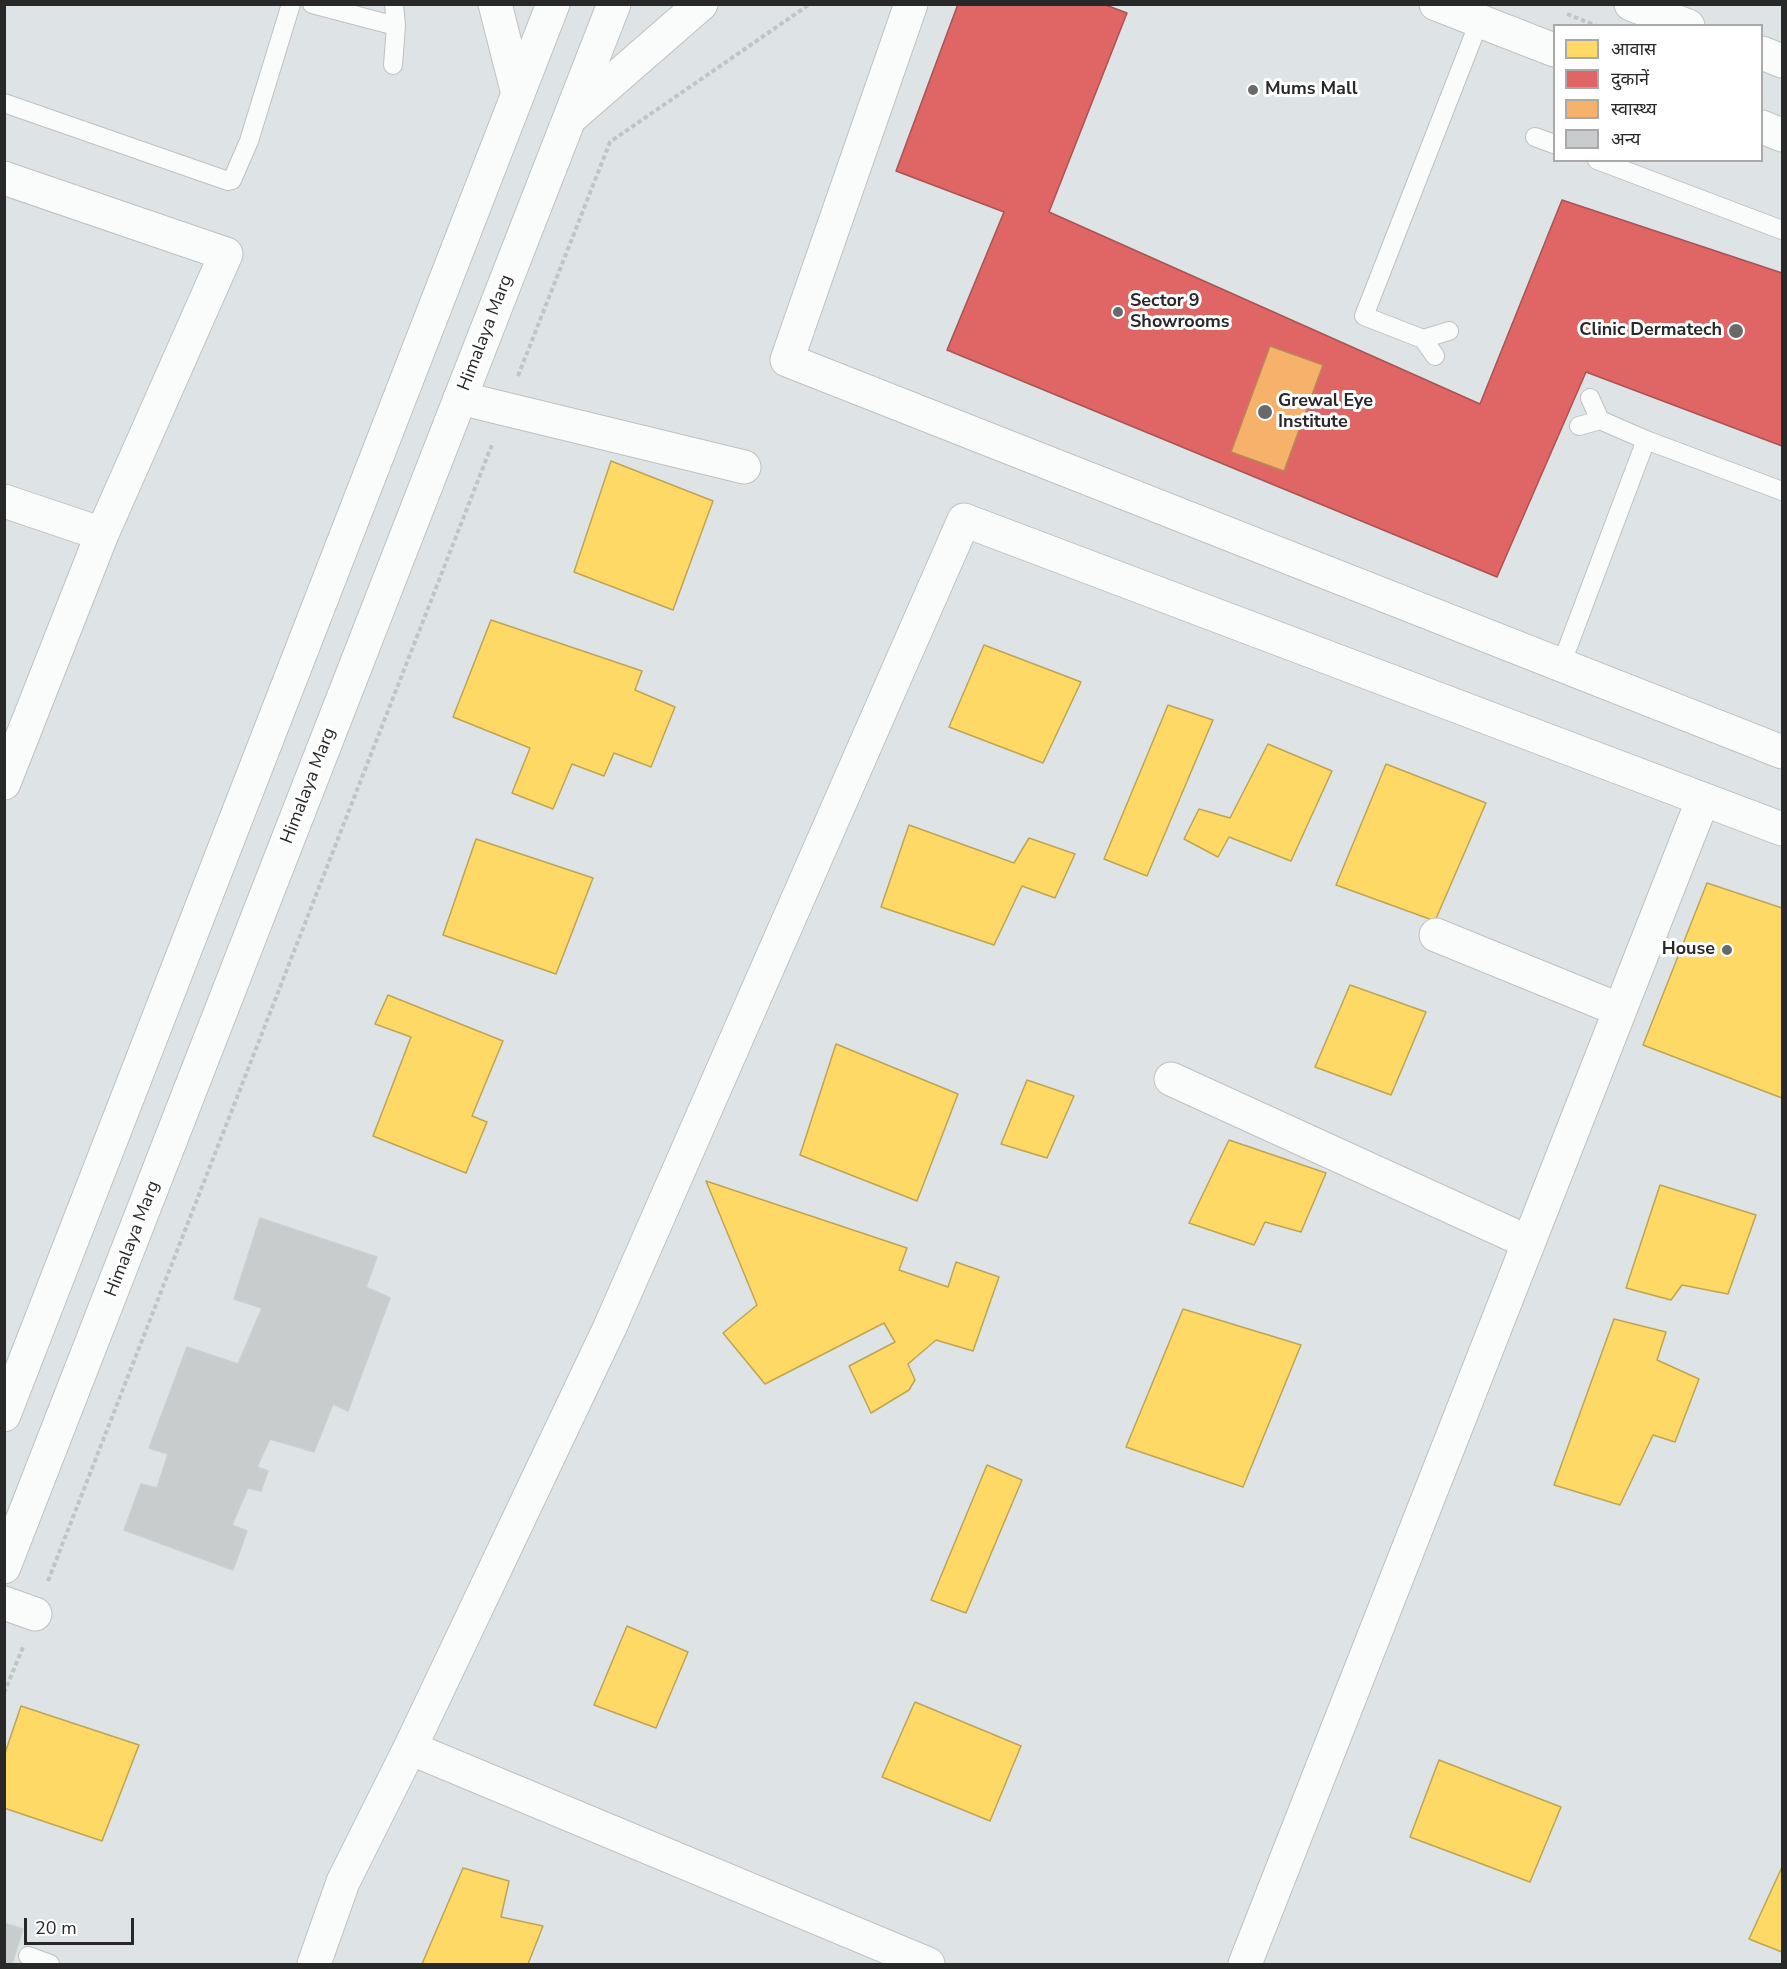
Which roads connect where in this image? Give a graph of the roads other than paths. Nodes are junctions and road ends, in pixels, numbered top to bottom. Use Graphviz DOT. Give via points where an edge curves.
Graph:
graph roads {
  1 [pos="291,4"];
  2 [pos="312,4"];
  3 [pos="394,4"];
  4 [pos="495,4"];
  5 [pos="553,4"];
  6 [pos="614,4"];
  7 [pos="701,4"];
  8 [pos="911,4"];
  9 [pos="1436,4"];
  10 [pos="1631,4"];
  11 [pos="1479,22"];
  12 [pos="1683,24"];
  13 [pos="396,26"];
  14 [pos="1553,50"];
  15 [pos="1763,54"];
  16 [pos="1782,61"];
  17 [pos="393,65"];
  18 [pos="518,94"];
  19 [pos="4,103"];
  20 [pos="570,118"];
  21 [pos="1763,128"];
  22 [pos="1782,135"];
  23 [pos="1535,137"];
  24 [pos="1553,144"];
  25 [pos="1621,165"];
  26 [pos="4,178"];
  27 [pos="1782,230"];
  28 [pos="1449,331"];
  29 [pos="1423,339"];
  30 [pos="1435,356"];
  31 [pos="460,398"];
  32 [pos="1590,398"];
  33 [pos="1600,420"];
  34 [pos="1579,426"];
  35 [pos="1646,440"];
  36 [pos="744,467"];
  37 [pos="1782,491"];
  38 [pos="4,501"];
  39 [pos="102,534"];
  40 [pos="1562,664"];
  41 [pos="1782,752"];
  42 [pos="4,783"];
  43 [pos="1703,799"];
  44 [pos="1782,829"];
  45 [pos="1436,935"];
  46 [pos="1620,1010"];
  47 [pos="1171,1079"];
  48 [pos="1528,1242"];
  49 [pos="4,1415"];
  50 [pos="4,1567"];
  51 [pos="4,1603"];
  52 [pos="35,1614"];
  53 [pos="410,1748"];
  54 [pos="28,1956"];
  55 [pos="50,1965"];
  56 [pos="314,1965"];
  57 [pos="928,1965"];
  58 [pos="1245,1965"];
  1 -- 19 [label="lane" via="249,141 232,180"];
  2 -- 13 [label="lane"];
  3 -- 13 [label="lane"];
  4 -- 18 [label="street"];
  5 -- 18 [label="street"];
  6 -- 20 [label="street, Himalaya Marg"];
  7 -- 20 [label="street"];
  8 -- 40 [label="street" via="787,360"];
  9 -- 11 [label="street"];
  10 -- 12 [label="street"];
  11 -- 14 [label="street"];
  11 -- 29 [label="lane" via="1364,316"];
  13 -- 17 [label="lane"];
  15 -- 16 [label="street"];
  18 -- 49 [label="street"];
  20 -- 31 [label="street, Himalaya Marg"];
  21 -- 22 [label="street"];
  23 -- 24 [label="lane"];
  25 -- 27 [label="lane"];
  26 -- 39 [label="street" via="226,254"];
  28 -- 29 [label="lane"];
  29 -- 30 [label="lane"];
  31 -- 36 [label="street"];
  31 -- 50 [label="street, Himalaya Marg"];
  32 -- 33 [label="lane"];
  33 -- 34 [label="lane"];
  33 -- 35 [label="lane"];
  35 -- 37 [label="lane"];
  35 -- 40 [label="lane"];
  38 -- 39 [label="street"];
  39 -- 42 [label="street"];
  40 -- 41 [label="street"];
  43 -- 44 [label="street"];
  43 -- 46 [label="street"];
  43 -- 53 [label="street" via="963,520 610,1327"];
  45 -- 46 [label="street"];
  46 -- 48 [label="street"];
  47 -- 48 [label="street"];
  48 -- 58 [label="street"];
  51 -- 52 [label="street"];
  53 -- 56 [label="street" via="343,1882"];
  53 -- 57 [label="street"];
  54 -- 55 [label="lane"];
}
